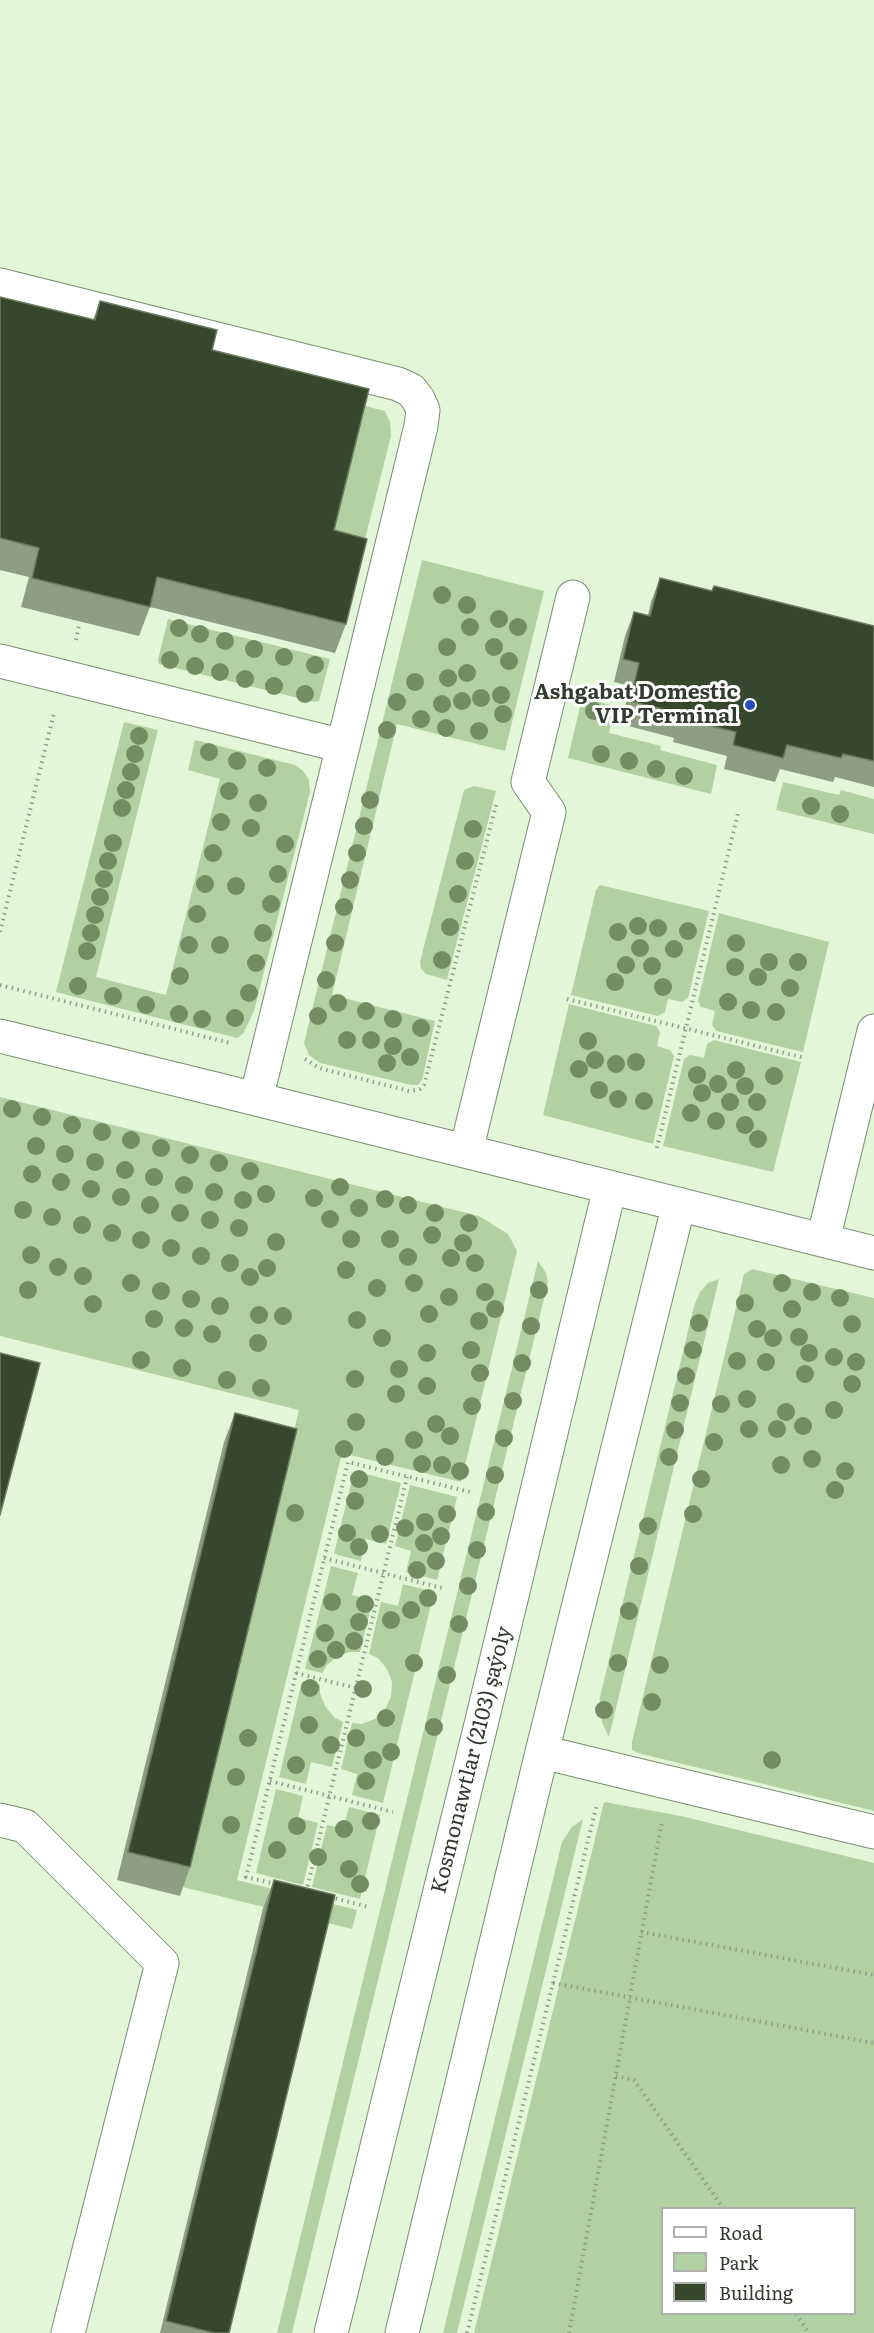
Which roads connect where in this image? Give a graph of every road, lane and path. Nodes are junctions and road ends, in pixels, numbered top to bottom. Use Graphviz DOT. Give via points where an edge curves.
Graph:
graph roads {
  1 [pos="0,285"];
  2 [pos="573,597"];
  3 [pos="0,661"];
  4 [pos="56,704"];
  5 [pos="343,746"];
  6 [pos="498,798"];
  7 [pos="738,813"];
  8 [pos="0,932"];
  9 [pos="0,985"];
  10 [pos="567,999"];
  11 [pos="686,1028"];
  12 [pos="874,1031"];
  13 [pos="0,1036"];
  14 [pos="232,1044"];
  15 [pos="301,1052"];
  16 [pos="805,1058"];
  17 [pos="256,1099"];
  18 [pos="657,1148"];
  19 [pos="466,1151"];
  20 [pos="610,1187"];
  21 [pos="679,1204"];
  22 [pos="823,1240"];
  23 [pos="874,1252"];
  24 [pos="407,1477"];
  25 [pos="470,1492"];
  26 [pos="324,1558"];
  27 [pos="384,1573"];
  28 [pos="446,1589"];
  29 [pos="296,1673"];
  30 [pos="356,1688"];
  31 [pos="542,1752"];
  32 [pos="270,1781"];
  33 [pos="329,1796"];
  34 [pos="596,1807"];
  35 [pos="393,1812"];
  36 [pos="663,1814"];
  37 [pos="0,1820"];
  38 [pos="874,1832"];
  39 [pos="286,1887"];
  40 [pos="296,1889"];
  41 [pos="306,1892"];
  42 [pos="316,1894"];
  43 [pos="327,1897"];
  44 [pos="369,1907"];
  45 [pos="642,1932"];
  46 [pos="874,1975"];
  47 [pos="553,1983"];
  48 [pos="630,1997"];
  49 [pos="874,2043"];
  50 [pos="616,2076"];
  51 [pos="722,2207"];
  52 [pos="797,2315"];
  53 [pos="68,2333"];
  54 [pos="332,2333"];
  55 [pos="402,2333"];
  56 [pos="467,2333"];
  57 [pos="569,2333"];
  58 [pos="809,2333"];
  1 -- 5 [label="street" via="398,384 418,399 423,410 421,426"];
  2 -- 19 [label="street" via="528,782 549,812"];
  3 -- 5 [label="street"];
  4 -- 8 [label="path"];
  5 -- 17 [label="street"];
  6 -- 15 [label="path" via="424,1085 409,1090 319,1068"];
  7 -- 11 [label="path"];
  9 -- 14 [label="path"];
  10 -- 11 [label="path"];
  11 -- 16 [label="path"];
  11 -- 18 [label="path"];
  12 -- 22 [label="street"];
  13 -- 17 [label="street"];
  17 -- 19 [label="street"];
  19 -- 20 [label="street"];
  20 -- 21 [label="street"];
  20 -- 54 [label="street, Kosmonawtlar (2103) şaýoly"];
  21 -- 22 [label="street"];
  21 -- 31 [label="street"];
  22 -- 23 [label="street"];
  24 -- 25 [label="path"];
  24 -- 26 [label="path" via="348,1462"];
  24 -- 27 [label="path"];
  26 -- 27 [label="path"];
  26 -- 29 [label="path"];
  27 -- 28 [label="path"];
  27 -- 30 [label="path"];
  29 -- 30 [label="path"];
  29 -- 32 [label="path"];
  30 -- 33 [label="path"];
  31 -- 38 [label="street"];
  31 -- 55 [label="street"];
  32 -- 33 [label="path"];
  32 -- 39 [label="path" via="246,1877"];
  33 -- 35 [label="path"];
  33 -- 41 [label="path"];
  34 -- 47 [label="path"];
  36 -- 45 [label="path"];
  37 -- 53 [label="street" via="25,1826 162,1963"];
  40 -- 41 [label="path"];
  41 -- 42 [label="path"];
  43 -- 44 [label="path"];
  45 -- 46 [label="path"];
  45 -- 48 [label="path"];
  47 -- 48 [label="path"];
  47 -- 56 [label="path"];
  48 -- 49 [label="path"];
  48 -- 50 [label="path"];
  50 -- 51 [label="path" via="634,2080"];
  50 -- 57 [label="path"];
  52 -- 58 [label="path"];
}
